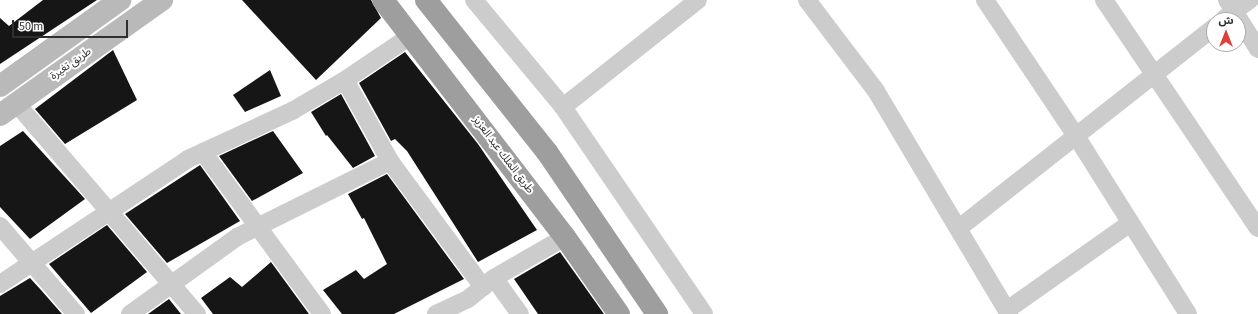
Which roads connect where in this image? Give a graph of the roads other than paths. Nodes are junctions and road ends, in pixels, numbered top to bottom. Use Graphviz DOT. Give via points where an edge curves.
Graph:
graph roads {
  1 [pos="120,0"];
  2 [pos="162,0"];
  3 [pos="383,0"];
  4 [pos="474,0"];
  5 [pos="698,0"];
  6 [pos="807,0"];
  7 [pos="985,0"];
  8 [pos="1104,0"];
  9 [pos="1250,0"];
  10 [pos="430,1"];
  11 [pos="1228,10"];
  12 [pos="1206,33"];
  13 [pos="412,35"];
  14 [pos="1258,49"];
  15 [pos="1154,74"];
  16 [pos="345,80"];
  17 [pos="1,84"];
  18 [pos="563,106"];
  19 [pos="8,109"];
  20 [pos="1076,136"];
  21 [pos="203,152"];
  22 [pos="390,161"];
  23 [pos="109,210"];
  24 [pos="1129,224"];
  25 [pos="0,226"];
  26 [pos="257,227"];
  27 [pos="959,228"];
  28 [pos="1258,228"];
  29 [pos="565,237"];
  30 [pos="33,264"];
  31 [pos="489,282"];
  32 [pos="171,283"];
  33 [pos="0,284"];
  34 [pos="1008,312"];
  35 [pos="76,314"];
  36 [pos="130,314"];
  37 [pos="196,314"];
  38 [pos="322,314"];
  39 [pos="436,314"];
  40 [pos="520,314"];
  41 [pos="619,314"];
  42 [pos="657,314"];
  43 [pos="704,314"];
  44 [pos="1188,314"];
  1 -- 17 [label="main road"];
  2 -- 19 [label="main road, طريق تغيرة"];
  3 -- 13 [label="highway, طريق الملك عبد العزيز"];
  4 -- 18 [label="street"];
  5 -- 18 [label="street"];
  6 -- 27 [label="street" via="876,91"];
  7 -- 20 [label="street"];
  8 -- 15 [label="street"];
  9 -- 11 [label="street"];
  10 -- 42 [label="highway" via="547,152"];
  11 -- 14 [label="street"];
  12 -- 15 [label="street"];
  13 -- 16 [label="street"];
  13 -- 29 [label="highway, طريق الملك عبد العزيز"];
  15 -- 20 [label="street"];
  15 -- 28 [label="street"];
  16 -- 21 [label="street" via="292,111"];
  16 -- 22 [label="street"];
  18 -- 43 [label="street"];
  19 -- 23 [label="street"];
  20 -- 24 [label="street"];
  20 -- 27 [label="street"];
  21 -- 23 [label="street" via="188,158"];
  21 -- 26 [label="street"];
  22 -- 26 [label="street"];
  22 -- 31 [label="street"];
  23 -- 30 [label="street"];
  23 -- 32 [label="street"];
  24 -- 34 [label="street"];
  24 -- 44 [label="street"];
  25 -- 30 [label="street"];
  26 -- 32 [label="street" via="237,237"];
  26 -- 38 [label="street"];
  27 -- 34 [label="street"];
  29 -- 31 [label="street"];
  29 -- 41 [label="highway, طريق الملك عبد العزيز"];
  30 -- 33 [label="street"];
  30 -- 35 [label="street"];
  31 -- 39 [label="street" via="468,299"];
  31 -- 40 [label="street"];
  32 -- 36 [label="street"];
  32 -- 37 [label="street"];
}
